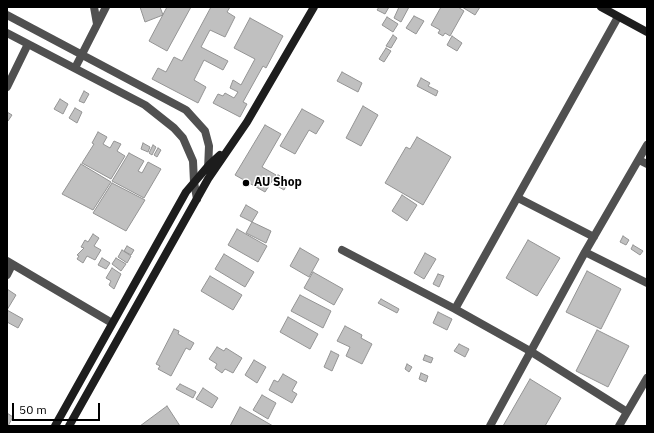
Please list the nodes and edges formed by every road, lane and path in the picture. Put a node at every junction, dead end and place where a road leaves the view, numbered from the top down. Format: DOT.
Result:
graph roads {
  1 [pos="94,7"];
  2 [pos="106,7"];
  3 [pos="314,7"];
  4 [pos="601,7"];
  5 [pos="7,15"];
  6 [pos="618,17"];
  7 [pos="97,24"];
  8 [pos="7,32"];
  9 [pos="647,32"];
  10 [pos="28,44"];
  11 [pos="81,54"];
  12 [pos="75,68"];
  13 [pos="7,87"];
  14 [pos="647,146"];
  15 [pos="227,150"];
  16 [pos="639,160"];
  17 [pos="647,164"];
  18 [pos="209,165"];
  19 [pos="208,179"];
  20 [pos="194,182"];
  21 [pos="197,198"];
  22 [pos="518,198"];
  23 [pos="159,237"];
  24 [pos="594,237"];
  25 [pos="172,244"];
  26 [pos="342,250"];
  27 [pos="585,252"];
  28 [pos="9,263"];
  29 [pos="7,274"];
  30 [pos="647,283"];
  31 [pos="455,309"];
  32 [pos="112,322"];
  33 [pos="530,351"];
  34 [pos="647,378"];
  35 [pos="627,412"];
  36 [pos="55,426"];
  37 [pos="69,426"];
  38 [pos="490,426"];
  39 [pos="619,426"];
  1 -- 7 [label="street"];
  2 -- 7 [label="street"];
  3 -- 15 [label="street"];
  4 -- 6 [label="street"];
  5 -- 11 [label="street"];
  6 -- 9 [label="street"];
  6 -- 22 [label="street"];
  7 -- 11 [label="street"];
  8 -- 10 [label="street"];
  10 -- 12 [label="street"];
  10 -- 13 [label="street"];
  11 -- 12 [label="street"];
  11 -- 18 [label="street"];
  12 -- 20 [label="street"];
  14 -- 16 [label="street"];
  15 -- 18 [label="street"];
  15 -- 19 [label="street"];
  16 -- 17 [label="street"];
  16 -- 24 [label="street"];
  18 -- 19 [label="street"];
  18 -- 20 [label="street"];
  19 -- 21 [label="street"];
  20 -- 21 [label="street"];
  20 -- 23 [label="street"];
  21 -- 25 [label="street"];
  22 -- 24 [label="street"];
  22 -- 31 [label="street"];
  23 -- 25 [label="street"];
  23 -- 32 [label="street"];
  24 -- 27 [label="street"];
  25 -- 37 [label="street"];
  26 -- 31 [label="street"];
  27 -- 30 [label="street"];
  27 -- 33 [label="street"];
  28 -- 29 [label="street"];
  28 -- 32 [label="street"];
  31 -- 33 [label="street"];
  32 -- 36 [label="street"];
  33 -- 35 [label="street"];
  33 -- 38 [label="street"];
  34 -- 35 [label="street"];
  35 -- 39 [label="street"];
}
